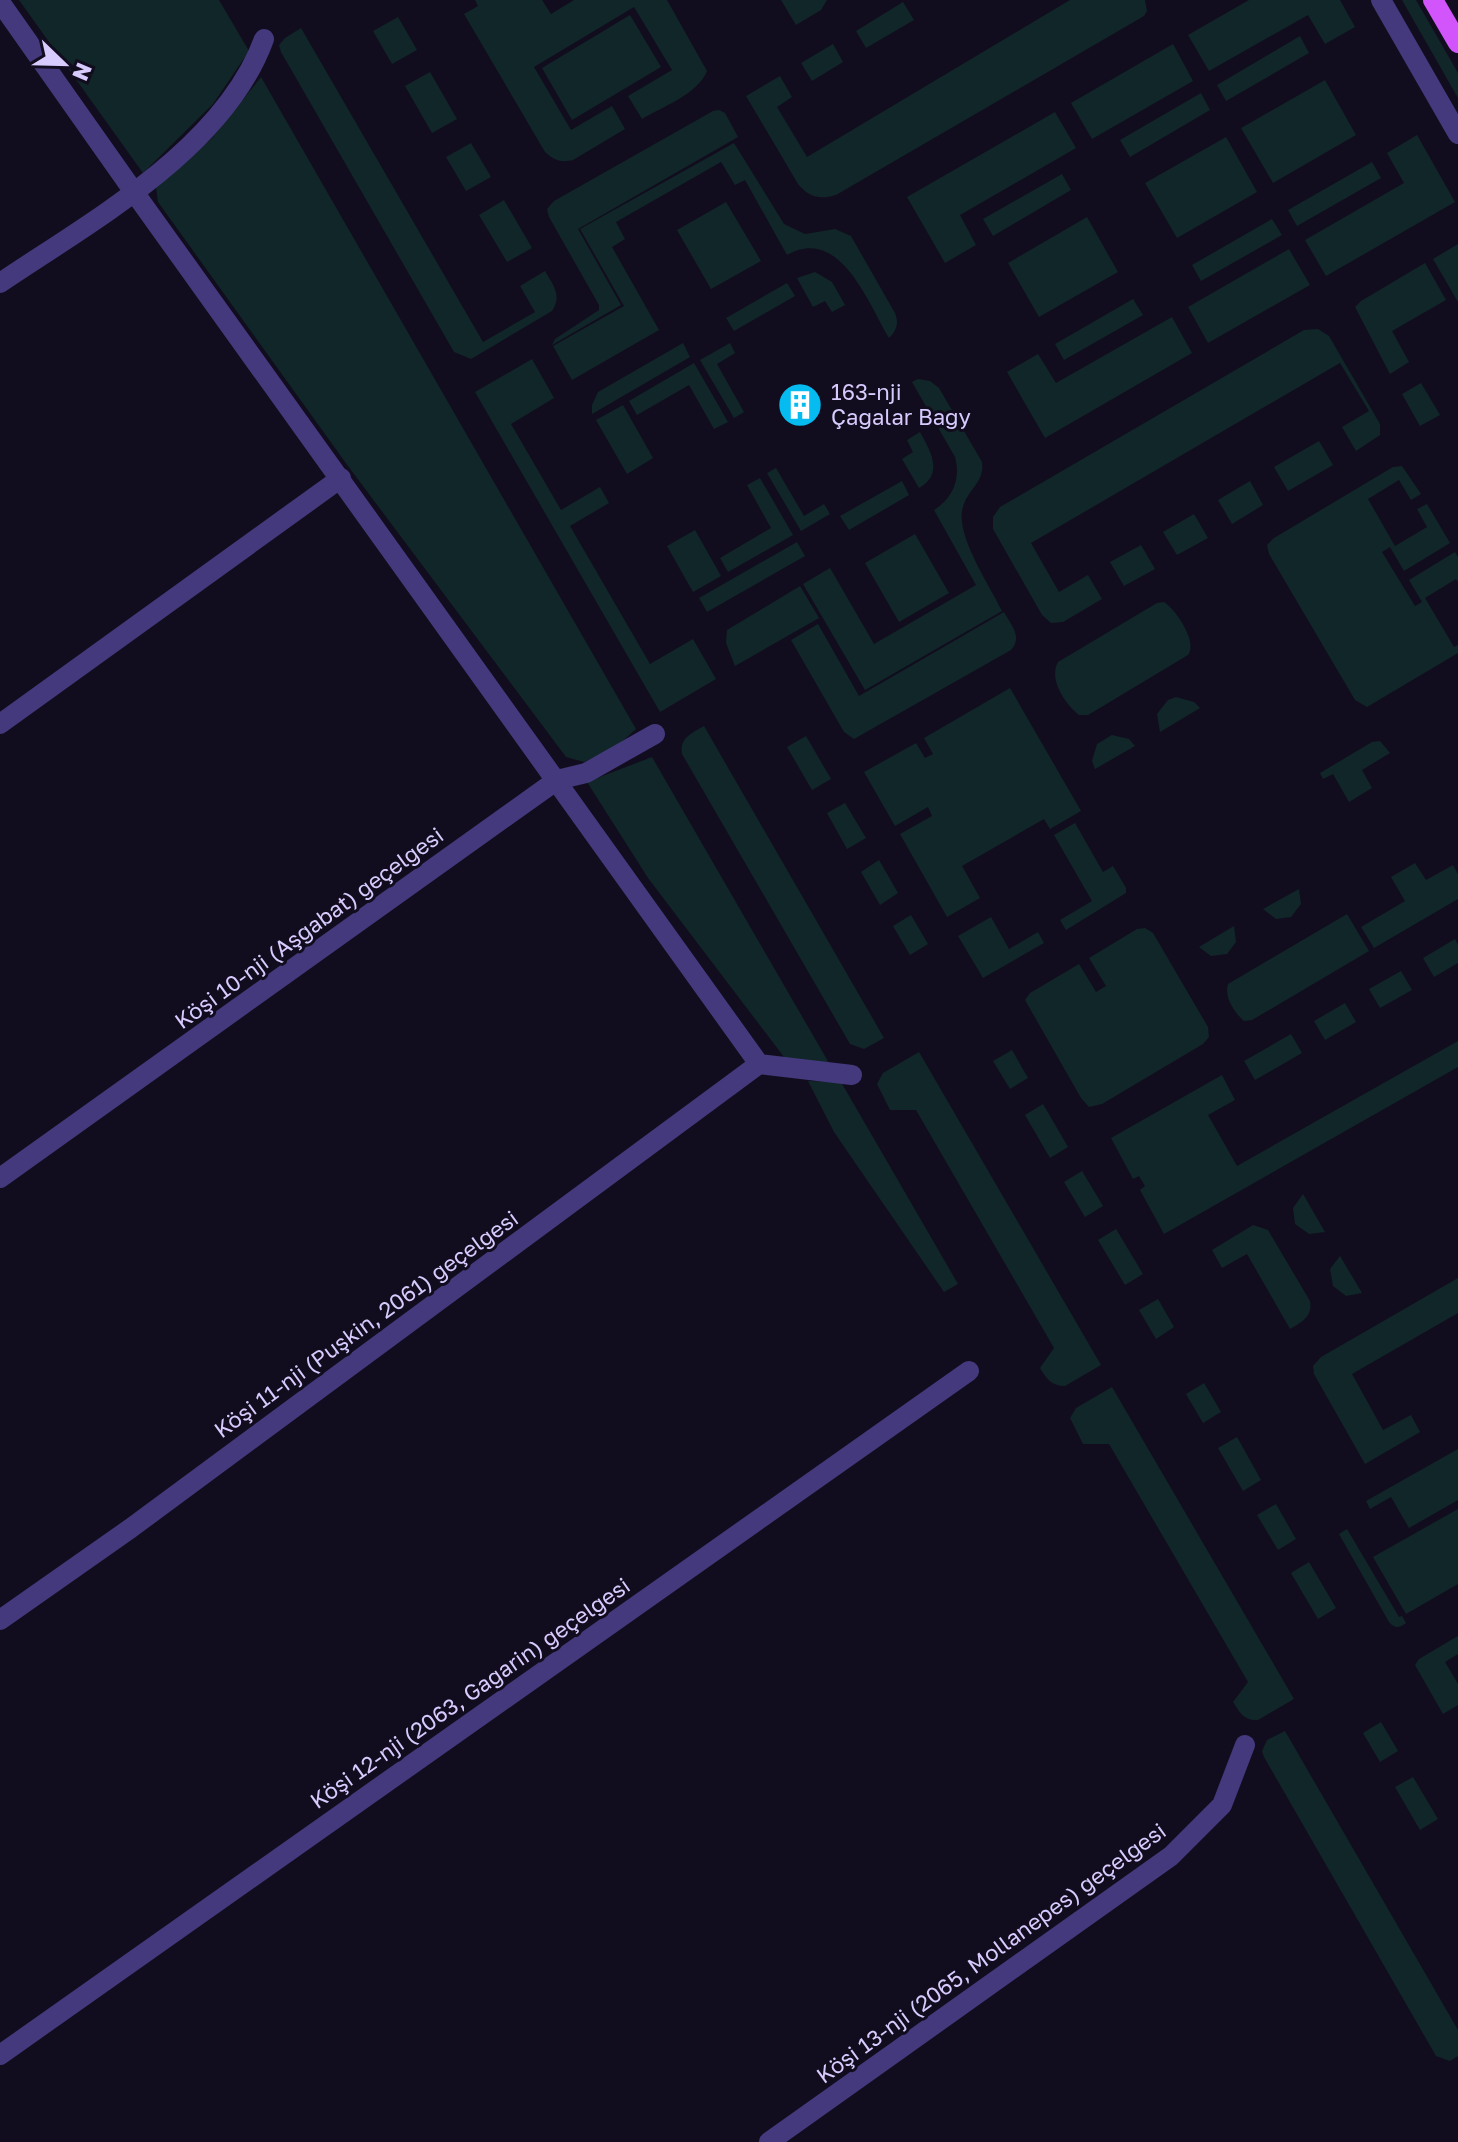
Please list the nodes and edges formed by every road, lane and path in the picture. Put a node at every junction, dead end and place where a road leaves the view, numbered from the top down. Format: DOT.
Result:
graph roads {
  1 [pos="1381,0"];
  2 [pos="1433,0"];
  3 [pos="0,2"];
  4 [pos="264,39"];
  5 [pos="1458,43"];
  6 [pos="1458,134"];
  7 [pos="134,192"];
  8 [pos="0,283"];
  9 [pos="341,478"];
  10 [pos="0,724"];
  11 [pos="655,734"];
  12 [pos="557,780"];
  13 [pos="759,1064"];
  14 [pos="852,1075"];
  15 [pos="0,1178"];
  16 [pos="969,1371"];
  17 [pos="0,1620"];
  18 [pos="1245,1745"];
  19 [pos="0,2055"];
  20 [pos="769,2142"];
  1 -- 6 [label="street"];
  2 -- 5 [label="main road"];
  3 -- 7 [label="street"];
  4 -- 7 [label="street"];
  7 -- 8 [label="street"];
  7 -- 9 [label="street"];
  9 -- 10 [label="street"];
  9 -- 12 [label="street"];
  11 -- 12 [label="street, Köşi 10-nji (Aşgabat) geçelgesi"];
  12 -- 13 [label="street"];
  12 -- 15 [label="street, Köşi 10-nji (Aşgabat) geçelgesi"];
  13 -- 14 [label="street"];
  13 -- 17 [label="street, Köşi 11-nji (Puşkin, 2061) geçelgesi"];
  16 -- 19 [label="street, Köşi 12-nji (2063, Gagarin) geçelgesi"];
  18 -- 20 [label="street, Köşi 13-nji (2065, Mollanepes) geçelgesi"];
}
